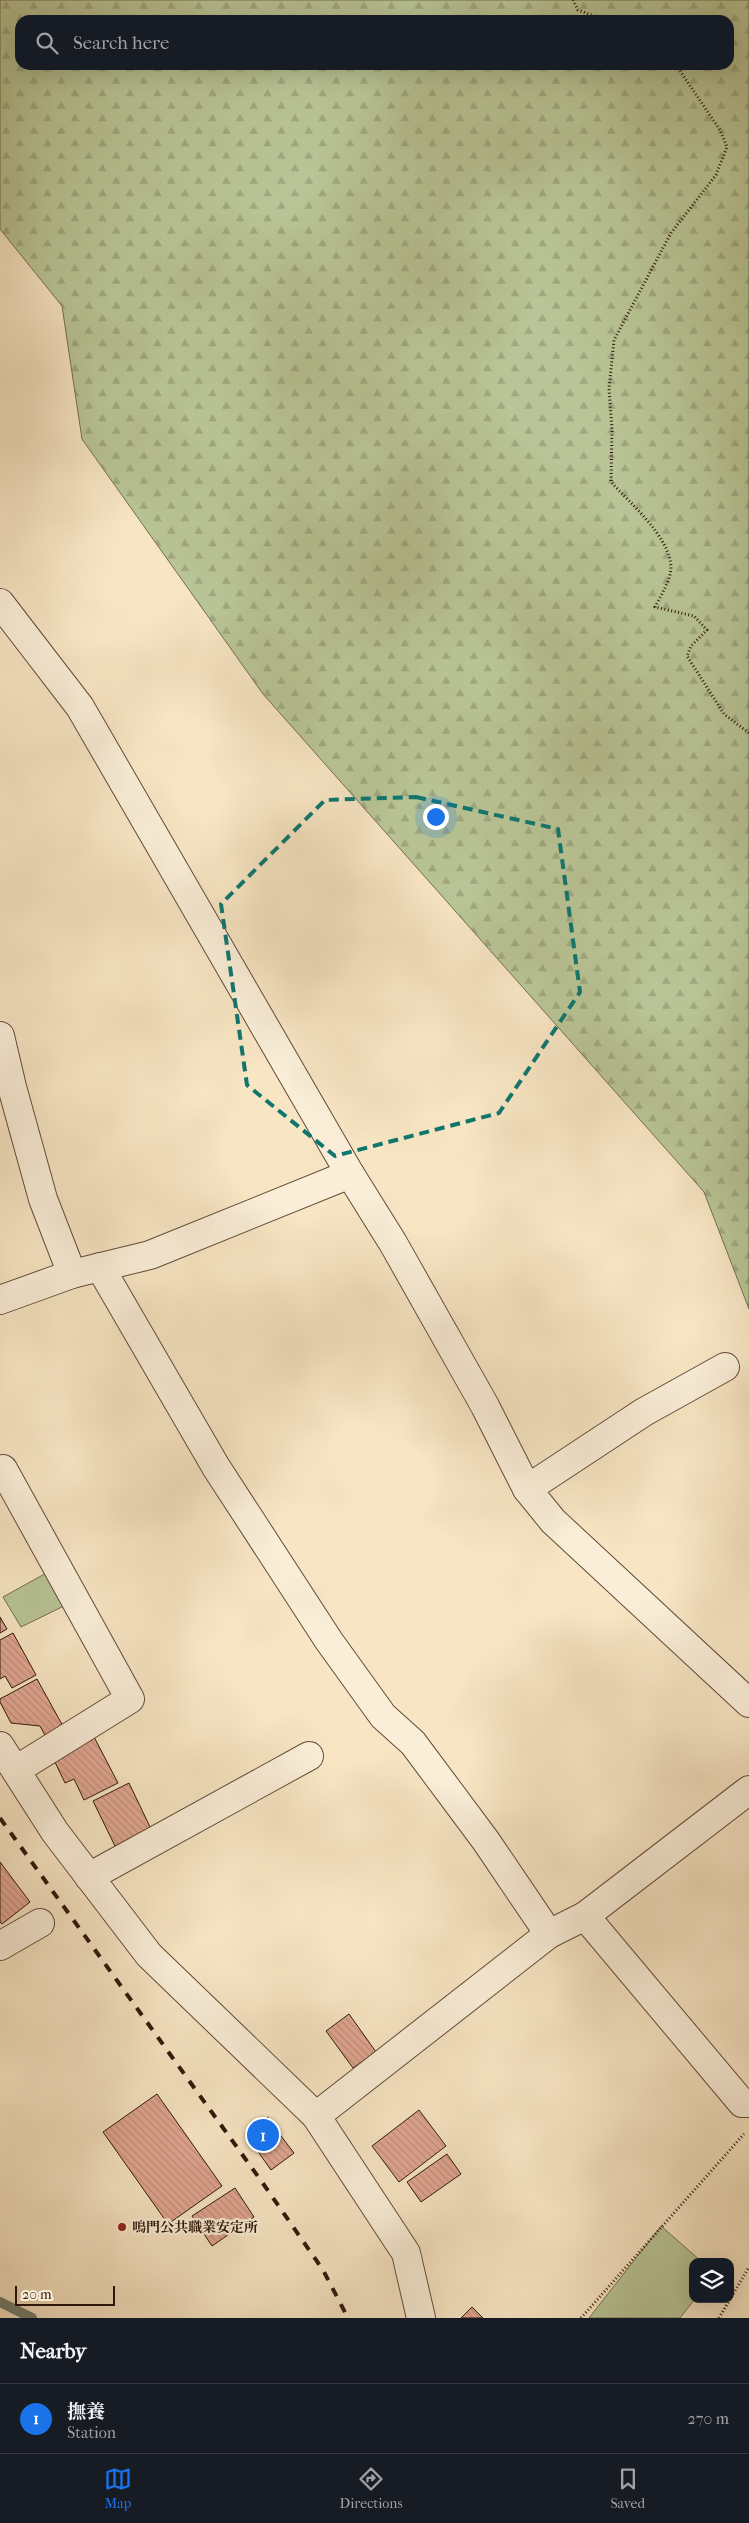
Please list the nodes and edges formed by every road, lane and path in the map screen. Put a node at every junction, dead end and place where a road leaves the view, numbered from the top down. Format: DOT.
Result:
graph roads {
  1 [pos="573,0"];
  2 [pos="592,15"];
  3 [pos="679,70"];
  4 [pos="0,603"];
  5 [pos="749,733"];
  6 [pos="0,1036"];
  7 [pos="350,1174"];
  8 [pos="100,1267"];
  9 [pos="72,1274"];
  10 [pos="0,1300"];
  11 [pos="725,1367"];
  12 [pos="0,1470"];
  13 [pos="527,1489"];
  14 [pos="749,1703"];
  15 [pos="0,1746"];
  16 [pos="309,1756"];
  17 [pos="16,1770"];
  18 [pos="749,1790"];
  19 [pos="89,1877"];
  20 [pos="585,1916"];
  21 [pos="40,1923"];
  22 [pos="549,1934"];
  23 [pos="0,1946"];
  24 [pos="749,2103"];
  25 [pos="316,2116"];
  26 [pos="749,2128"];
  27 [pos="749,2268"];
  28 [pos="421,2318"];
  29 [pos="581,2318"];
  30 [pos="720,2318"];
  1 -- 2 [label="path"];
  3 -- 5 [label="path"];
  4 -- 7 [label="street"];
  6 -- 9 [label="street"];
  7 -- 8 [label="street"];
  7 -- 13 [label="street"];
  8 -- 9 [label="street"];
  8 -- 22 [label="street"];
  9 -- 10 [label="street"];
  11 -- 13 [label="street"];
  12 -- 17 [label="street"];
  13 -- 14 [label="street"];
  15 -- 17 [label="street"];
  16 -- 19 [label="street"];
  17 -- 19 [label="street"];
  18 -- 20 [label="street"];
  19 -- 25 [label="street"];
  20 -- 22 [label="street"];
  20 -- 24 [label="street"];
  21 -- 23 [label="street"];
  22 -- 25 [label="street"];
  25 -- 28 [label="street"];
  26 -- 29 [label="path"];
  27 -- 30 [label="path"];
}
